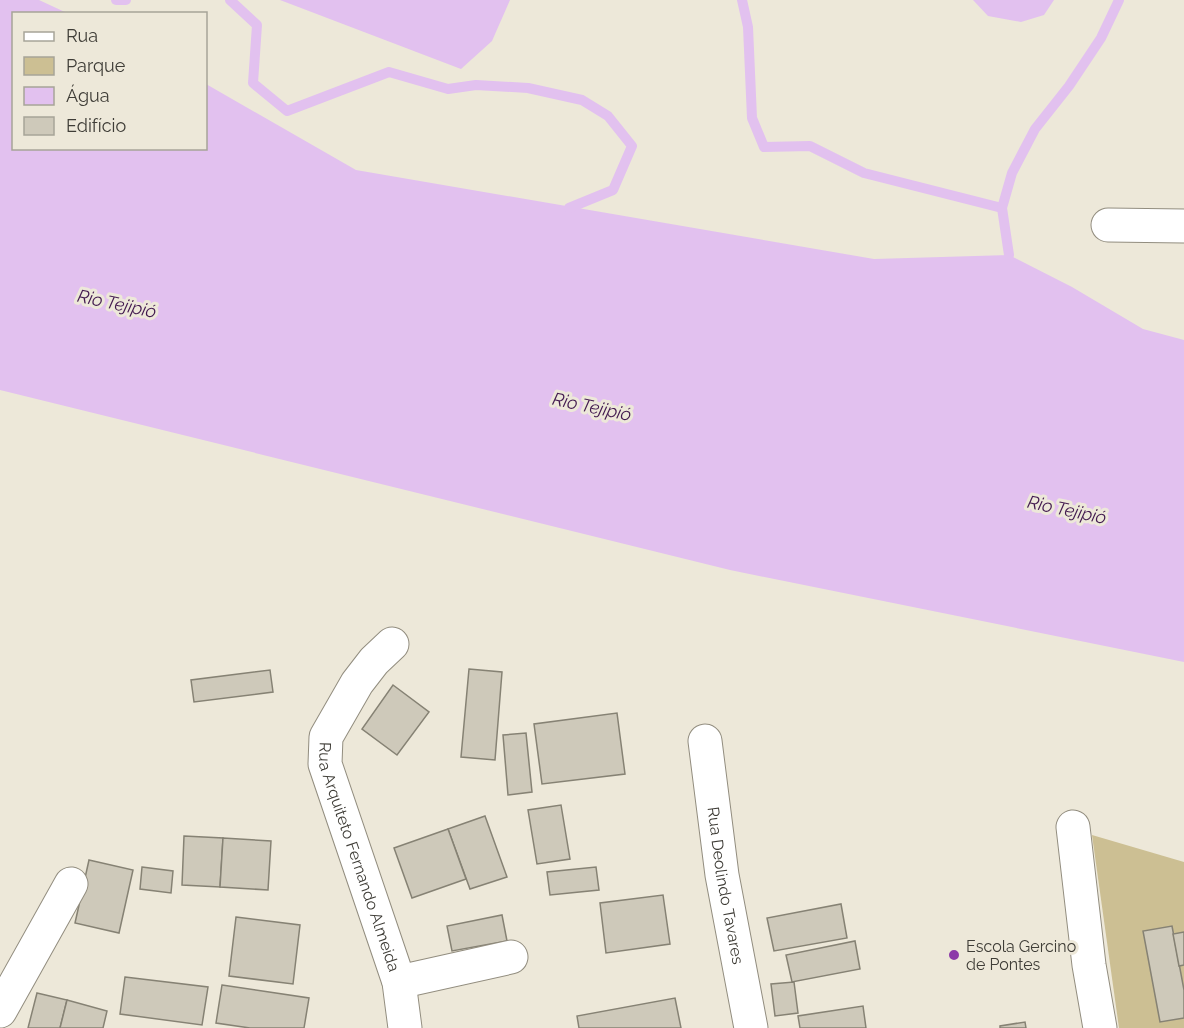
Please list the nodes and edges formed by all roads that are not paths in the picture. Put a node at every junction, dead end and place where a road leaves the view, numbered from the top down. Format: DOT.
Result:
graph roads {
  1 [pos="1108,225"];
  2 [pos="1184,226"];
  3 [pos="392,644"];
  4 [pos="705,741"];
  5 [pos="1073,827"];
  6 [pos="72,884"];
  7 [pos="511,957"];
  8 [pos="399,982"];
  9 [pos="0,1011"];
  10 [pos="405,1028"];
  11 [pos="751,1028"];
  12 [pos="1100,1028"];
  1 -- 2 [label="street"];
  3 -- 8 [label="street, Rua Arquiteto Fernando Almeida"];
  4 -- 11 [label="street, Rua Deolindo Tavares"];
  5 -- 12 [label="street"];
  6 -- 9 [label="street"];
  7 -- 8 [label="street, Rua Arquiteto Fernando Almeida"];
  8 -- 10 [label="street, Rua Arquiteto Fernando Almeida"];
}
